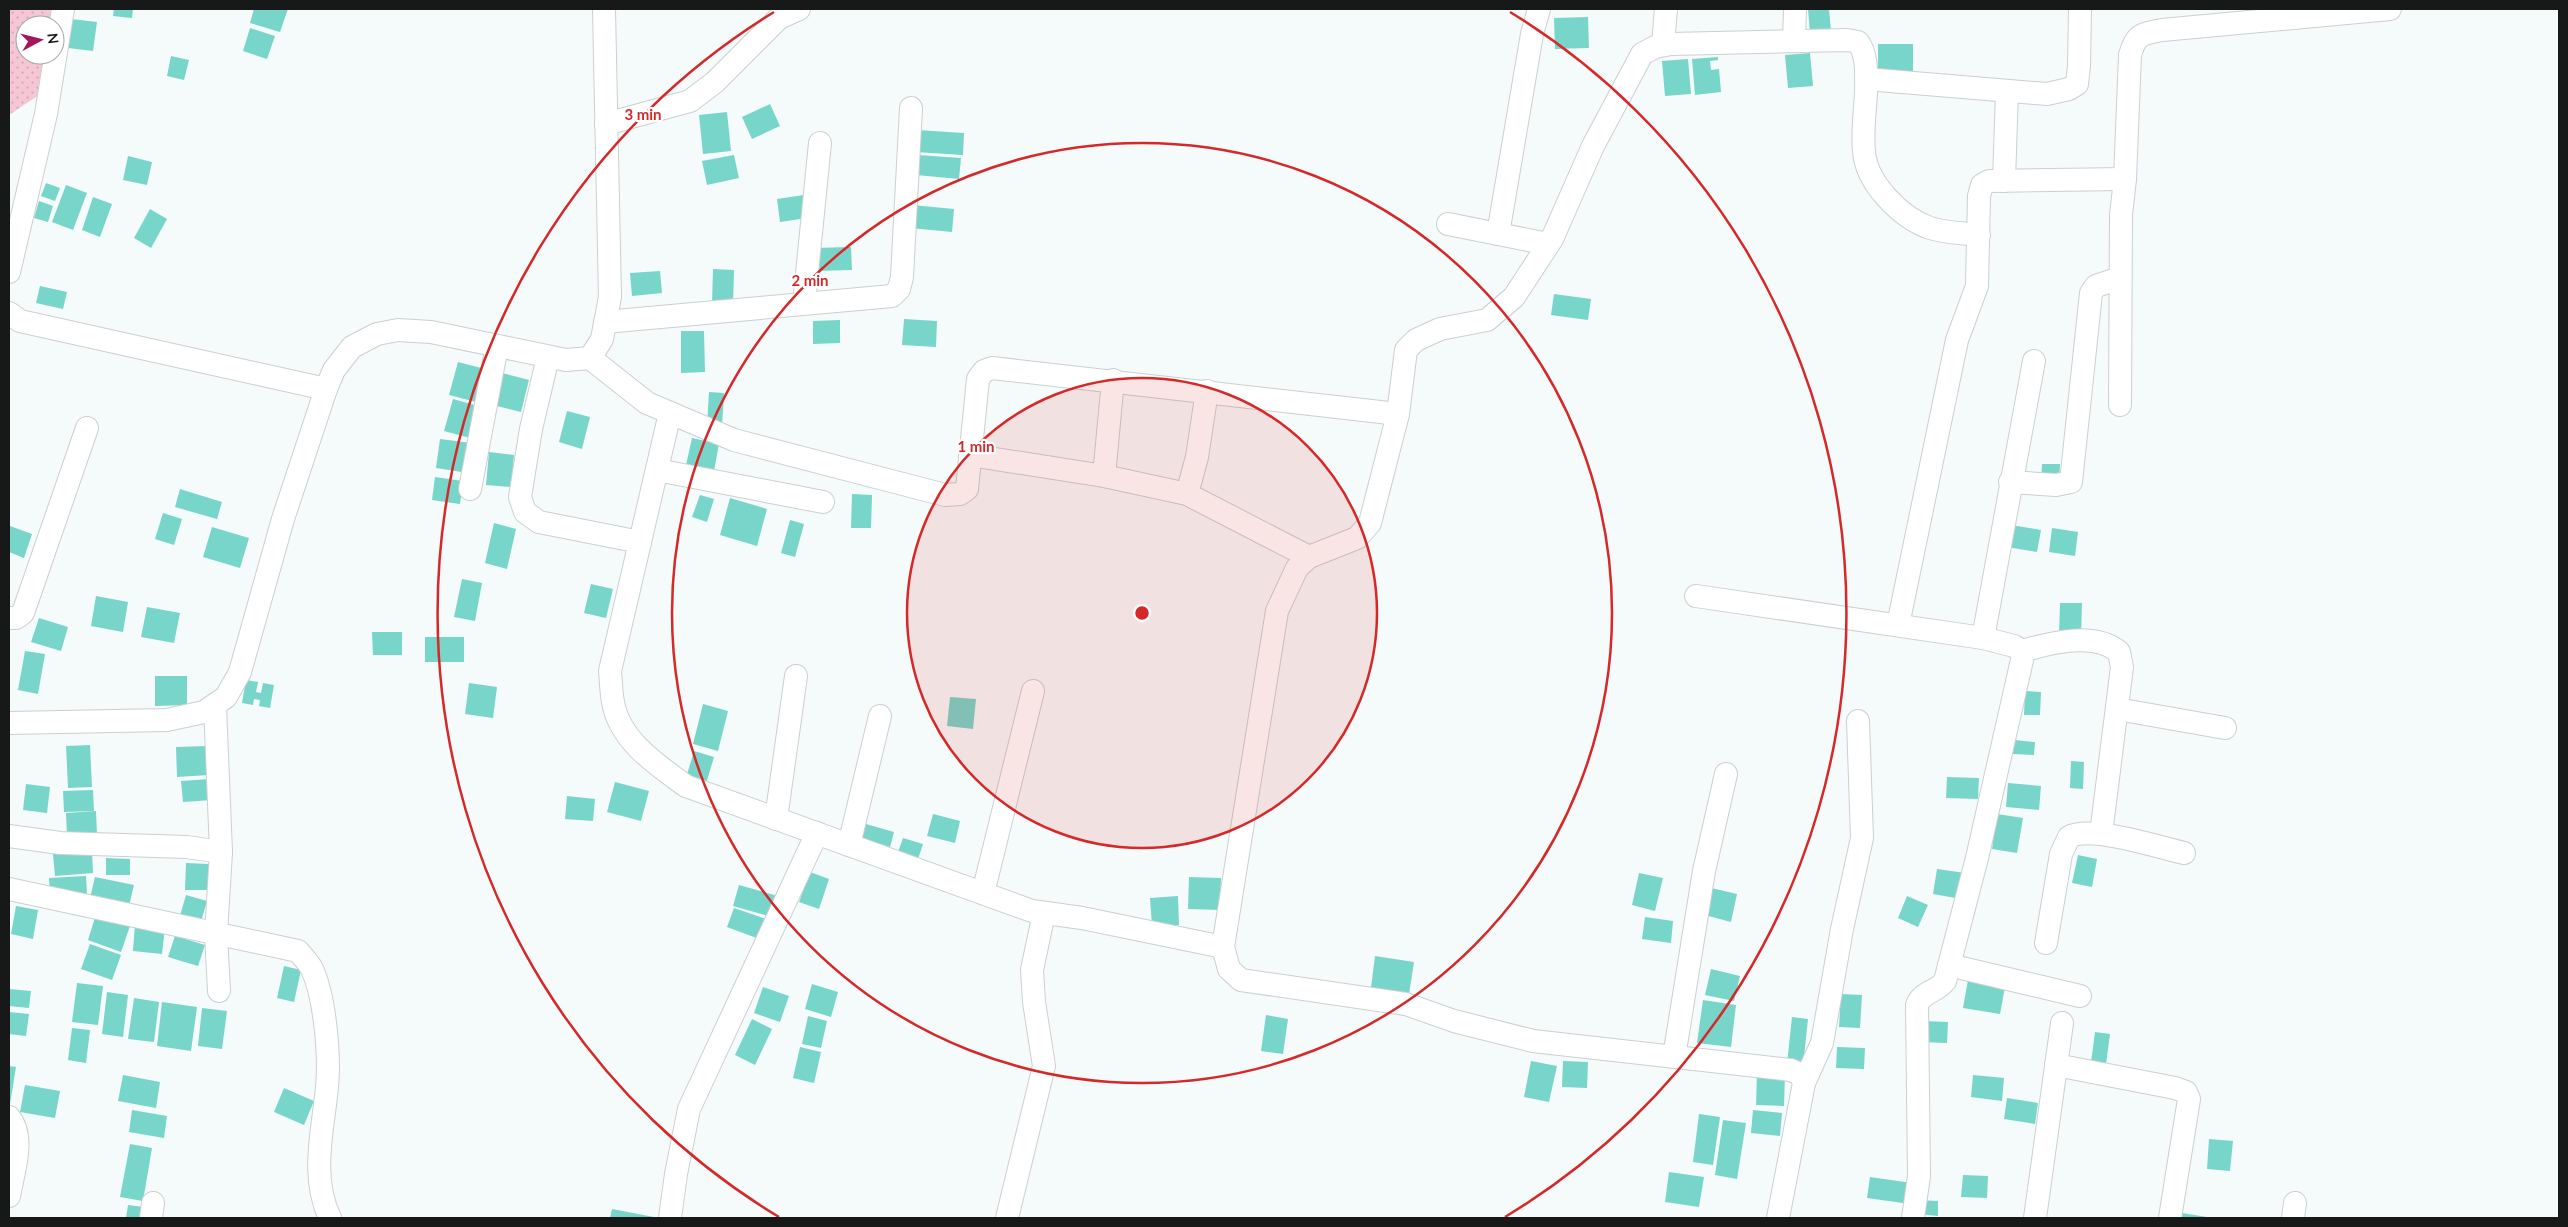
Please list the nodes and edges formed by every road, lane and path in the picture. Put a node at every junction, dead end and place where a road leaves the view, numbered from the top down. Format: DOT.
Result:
graph roads {
  1 [pos="64,9"];
  2 [pos="604,9"];
  3 [pos="799,9"];
  4 [pos="1539,9"];
  5 [pos="1666,9"];
  6 [pos="1795,9"];
  7 [pos="2080,9"];
  8 [pos="2390,9"];
  9 [pos="2262,15"];
  10 [pos="2201,17"];
  11 [pos="1794,41"];
  12 [pos="1663,45"];
  13 [pos="1866,80"];
  14 [pos="2007,91"];
  15 [pos="911,108"];
  16 [pos="606,124"];
  17 [pos="820,143"];
  18 [pos="2125,179"];
  19 [pos="2004,181"];
  20 [pos="1448,224"];
  21 [pos="1498,234"];
  22 [pos="1979,235"];
  23 [pos="12,237"];
  24 [pos="1548,244"];
  25 [pos="9,272"];
  26 [pos="2120,278"];
  27 [pos="804,303"];
  28 [pos="9,313"];
  29 [pos="605,322"];
  30 [pos="497,346"];
  31 [pos="548,357"];
  32 [pos="590,358"];
  33 [pos="2034,361"];
  34 [pos="1113,380"];
  35 [pos="326,389"];
  36 [pos="1207,391"];
  37 [pos="2120,404"];
  38 [pos="670,413"];
  39 [pos="1398,414"];
  40 [pos="87,428"];
  41 [pos="970,455"];
  42 [pos="657,470"];
  43 [pos="1104,476"];
  44 [pos="2010,482"];
  45 [pos="470,489"];
  46 [pos="1187,494"];
  47 [pos="823,502"];
  48 [pos="640,542"];
  49 [pos="1309,557"];
  50 [pos="1696,596"];
  51 [pos="9,618"];
  52 [pos="1898,624"];
  53 [pos="1983,638"];
  54 [pos="2022,651"];
  55 [pos="796,676"];
  56 [pos="1033,691"];
  57 [pos="215,706"];
  58 [pos="2117,709"];
  59 [pos="880,716"];
  60 [pos="1858,721"];
  61 [pos="9,723"];
  62 [pos="2225,728"];
  63 [pos="1726,774"];
  64 [pos="776,819"];
  65 [pos="817,833"];
  66 [pos="2100,834"];
  67 [pos="9,836"];
  68 [pos="849,845"];
  69 [pos="221,852"];
  70 [pos="2184,853"];
  71 [pos="9,890"];
  72 [pos="983,893"];
  73 [pos="1044,913"];
  74 [pos="216,934"];
  75 [pos="2046,943"];
  76 [pos="1223,946"];
  77 [pos="1949,965"];
  78 [pos="219,991"];
  79 [pos="2080,996"];
  80 [pos="2062,1023"];
  81 [pos="1674,1057"];
  82 [pos="2056,1065"];
  83 [pos="1804,1083"];
  84 [pos="9,1118"];
  85 [pos="9,1196"];
  86 [pos="330,1218"];
  87 [pos="670,1218"];
  88 [pos="1006,1218"];
  89 [pos="1778,1218"];
  90 [pos="1913,1218"];
  91 [pos="2035,1218"];
  92 [pos="2170,1218"];
  1 -- 23 [label="street"];
  2 -- 16 [label="street"];
  3 -- 16 [label="street"];
  4 -- 21 [label="street"];
  5 -- 12 [label="street"];
  6 -- 11 [label="street"];
  7 -- 14 [label="street"];
  8 -- 9 [label="street"];
  9 -- 10 [label="street"];
  10 -- 18 [label="street"];
  11 -- 12 [label="street"];
  11 -- 13 [label="street"];
  12 -- 24 [label="street"];
  13 -- 14 [label="street"];
  13 -- 22 [label="street"];
  14 -- 19 [label="street"];
  15 -- 27 [label="street"];
  16 -- 29 [label="street"];
  17 -- 27 [label="street"];
  18 -- 19 [label="street"];
  18 -- 26 [label="street"];
  19 -- 22 [label="street"];
  20 -- 21 [label="street"];
  21 -- 24 [label="street"];
  22 -- 52 [label="street"];
  23 -- 25 [label="street"];
  24 -- 39 [label="street"];
  26 -- 37 [label="street"];
  26 -- 44 [label="street"];
  27 -- 29 [label="street"];
  28 -- 35 [label="street"];
  29 -- 32 [label="street"];
  30 -- 31 [label="street"];
  30 -- 35 [label="street"];
  30 -- 45 [label="street"];
  31 -- 32 [label="street"];
  31 -- 48 [label="street"];
  32 -- 38 [label="street"];
  33 -- 44 [label="street"];
  34 -- 36 [label="street"];
  34 -- 41 [label="street"];
  34 -- 43 [label="street"];
  35 -- 57 [label="street"];
  36 -- 39 [label="street"];
  36 -- 46 [label="street"];
  38 -- 41 [label="street"];
  38 -- 42 [label="street"];
  39 -- 49 [label="street"];
  40 -- 51 [label="street"];
  41 -- 43 [label="street"];
  42 -- 47 [label="street"];
  42 -- 48 [label="street"];
  43 -- 46 [label="street"];
  44 -- 53 [label="street"];
  46 -- 49 [label="street"];
  48 -- 64 [label="street"];
  49 -- 76 [label="street"];
  50 -- 52 [label="street"];
  52 -- 53 [label="street"];
  53 -- 54 [label="street"];
  54 -- 58 [label="street"];
  54 -- 77 [label="street"];
  55 -- 64 [label="street"];
  56 -- 72 [label="street"];
  57 -- 61 [label="street"];
  57 -- 69 [label="street"];
  58 -- 62 [label="street"];
  58 -- 66 [label="street"];
  59 -- 68 [label="street"];
  60 -- 83 [label="street"];
  63 -- 81 [label="street"];
  64 -- 65 [label="street"];
  65 -- 68 [label="street"];
  65 -- 87 [label="street"];
  66 -- 70 [label="street"];
  66 -- 75 [label="street"];
  67 -- 69 [label="street"];
  68 -- 72 [label="street"];
  69 -- 74 [label="street"];
  71 -- 74 [label="street"];
  72 -- 73 [label="street"];
  73 -- 76 [label="street"];
  73 -- 88 [label="street"];
  74 -- 78 [label="street"];
  74 -- 86 [label="street"];
  76 -- 81 [label="street"];
  77 -- 79 [label="street"];
  77 -- 90 [label="street"];
  80 -- 82 [label="street"];
  81 -- 83 [label="street"];
  82 -- 91 [label="street"];
  82 -- 92 [label="street"];
  83 -- 89 [label="street"];
  84 -- 85 [label="street"];
}
